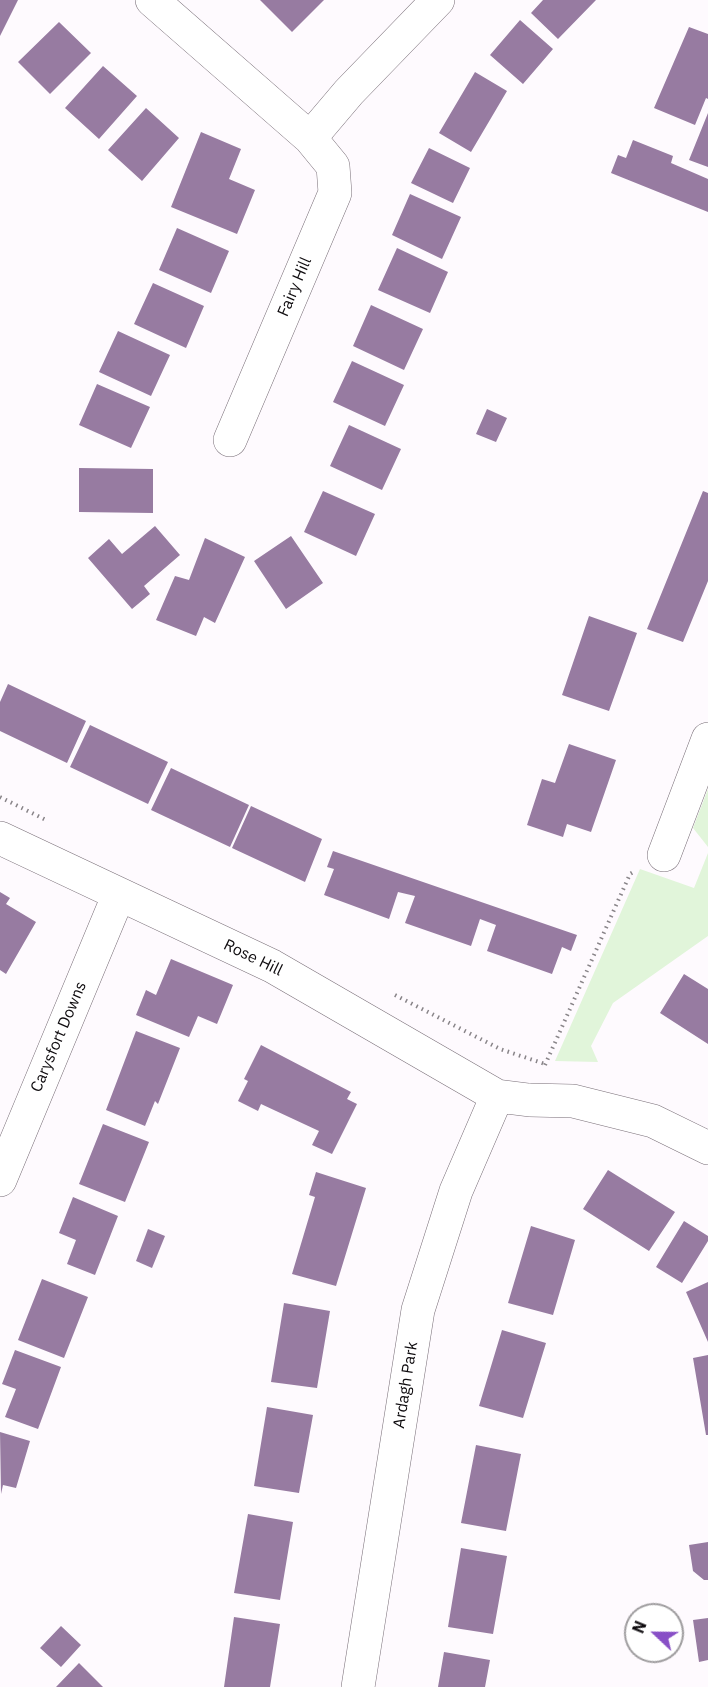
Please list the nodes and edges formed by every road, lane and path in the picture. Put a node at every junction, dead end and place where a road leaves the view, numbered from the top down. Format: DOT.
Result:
graph roads {
  1 [pos="152,0"];
  2 [pos="438,0"];
  3 [pos="310,138"];
  4 [pos="230,440"];
  5 [pos="708,740"];
  6 [pos="0,838"];
  7 [pos="664,855"];
  8 [pos="119,894"];
  9 [pos="513,1098"];
  10 [pos="708,1148"];
  11 [pos="0,1180"];
  12 [pos="358,1687"];
  1 -- 3 [label="street, Fairy Hill"];
  2 -- 3 [label="street"];
  3 -- 4 [label="street, Fairy Hill"];
  5 -- 7 [label="street"];
  6 -- 8 [label="street, Rose Hill"];
  7 -- 9 [label="path"];
  8 -- 9 [label="street, Rose Hill"];
  8 -- 11 [label="street, Carysfort Downs"];
  9 -- 10 [label="street"];
  9 -- 12 [label="street, Ardagh Park"];
}
